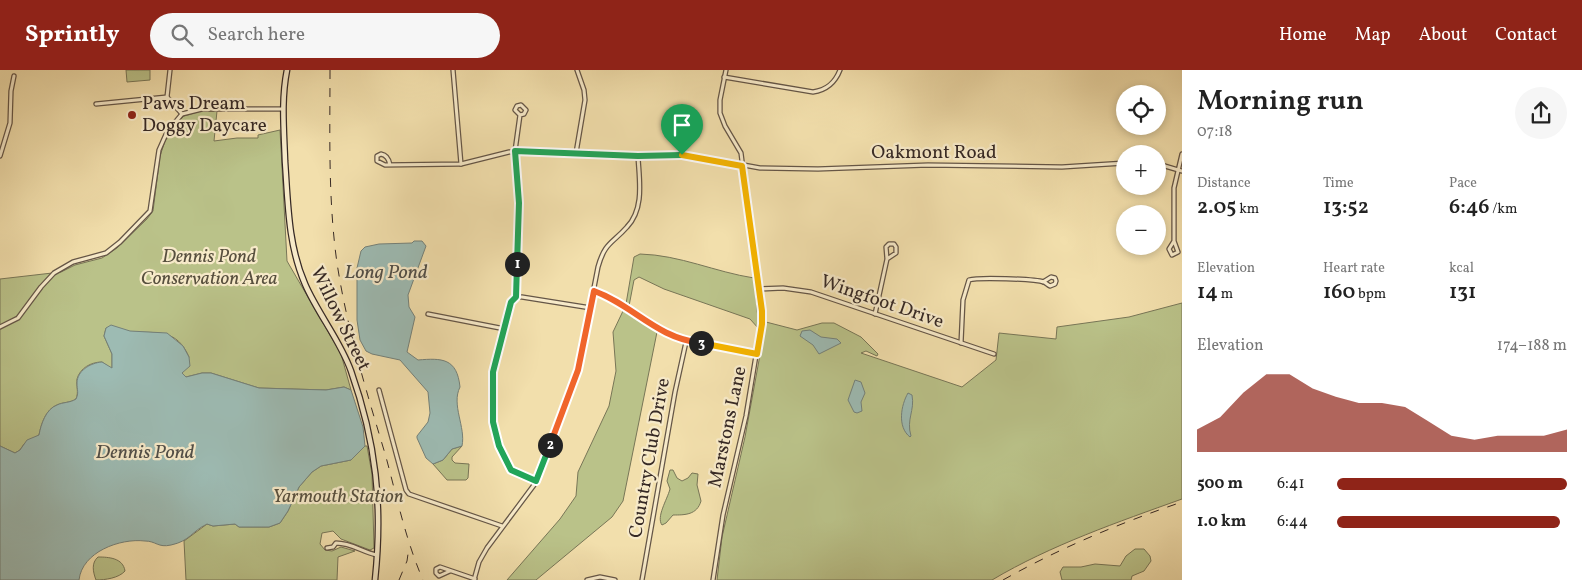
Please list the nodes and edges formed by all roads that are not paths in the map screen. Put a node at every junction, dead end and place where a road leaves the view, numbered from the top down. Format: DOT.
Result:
graph roads {
  1 [pos="170,70"];
  2 [pos="287,70"];
  3 [pos="453,70"];
  4 [pos="577,70"];
  5 [pos="726,70"];
  6 [pos="840,70"];
  7 [pos="14,76"];
  8 [pos="724,77"];
  9 [pos="167,97"];
  10 [pos="96,104"];
  11 [pos="282,109"];
  12 [pos="182,114"];
  13 [pos="520,115"];
  14 [pos="515,151"];
  15 [pos="576,153"];
  16 [pos="1182,154"];
  17 [pos="0,156"];
  18 [pos="638,156"];
  19 [pos="1116,163"];
  20 [pos="461,164"];
  21 [pos="390,165"];
  22 [pos="742,166"];
  23 [pos="1166,167"];
  24 [pos="1177,170"];
  25 [pos="1182,171"];
  26 [pos="1174,242"];
  27 [pos="887,259"];
  28 [pos="1043,282"];
  29 [pos="758,289"];
  30 [pos="594,291"];
  31 [pos="516,297"];
  32 [pos="591,308"];
  33 [pos="428,314"];
  34 [pos="875,314"];
  35 [pos="0,327"];
  36 [pos="505,330"];
  37 [pos="686,342"];
  38 [pos="961,343"];
  39 [pos="757,354"];
  40 [pos="994,354"];
  41 [pos="378,390"];
  42 [pos="536,481"];
  43 [pos="502,526"];
  44 [pos="327,548"];
  45 [pos="377,555"];
  46 [pos="450,571"];
  47 [pos="375,580"];
  48 [pos="474,580"];
  49 [pos="587,580"];
  50 [pos="615,580"];
  51 [pos="642,580"];
  52 [pos="714,580"];
  1 -- 9 [label="street"];
  2 -- 11 [label="main road, Willow Street"];
  3 -- 20 [label="street"];
  4 -- 15 [label="street"];
  5 -- 8 [label="street, Marstons Lane"];
  6 -- 8 [label="street"];
  7 -- 17 [label="street"];
  8 -- 22 [label="street, Marstons Lane"];
  9 -- 10 [label="street"];
  9 -- 12 [label="street"];
  11 -- 12 [label="street"];
  11 -- 45 [label="main road, Willow Street"];
  12 -- 35 [label="street"];
  13 -- 14 [label="street"];
  14 -- 15 [label="street, Oakmont Road"];
  14 -- 20 [label="street, Oakmont Road"];
  14 -- 31 [label="street"];
  15 -- 18 [label="street, Oakmont Road"];
  16 -- 24 [label="street"];
  18 -- 22 [label="street, Oakmont Road"];
  18 -- 30 [label="street"];
  19 -- 22 [label="street, Oakmont Road"];
  20 -- 21 [label="street, Oakmont Road"];
  22 -- 29 [label="street, Marstons Lane"];
  23 -- 24 [label="street"];
  24 -- 25 [label="street"];
  24 -- 26 [label="street"];
  27 -- 27 [label="street"];
  27 -- 34 [label="street"];
  28 -- 38 [label="street"];
  29 -- 34 [label="street, Wingfoot Drive"];
  29 -- 39 [label="street, Marstons Lane"];
  30 -- 32 [label="street"];
  30 -- 37 [label="street"];
  31 -- 32 [label="street"];
  31 -- 36 [label="street"];
  32 -- 42 [label="street"];
  33 -- 36 [label="street"];
  34 -- 38 [label="street, Wingfoot Drive"];
  36 -- 42 [label="street"];
  37 -- 39 [label="street"];
  37 -- 51 [label="street, Country Club Drive"];
  38 -- 40 [label="street, Wingfoot Drive"];
  39 -- 52 [label="street, Marstons Lane"];
  41 -- 43 [label="street"];
  42 -- 43 [label="street"];
  43 -- 48 [label="street"];
  44 -- 45 [label="street"];
  45 -- 47 [label="main road, Willow Street"];
  46 -- 48 [label="street"];
  49 -- 50 [label="street"];
}
